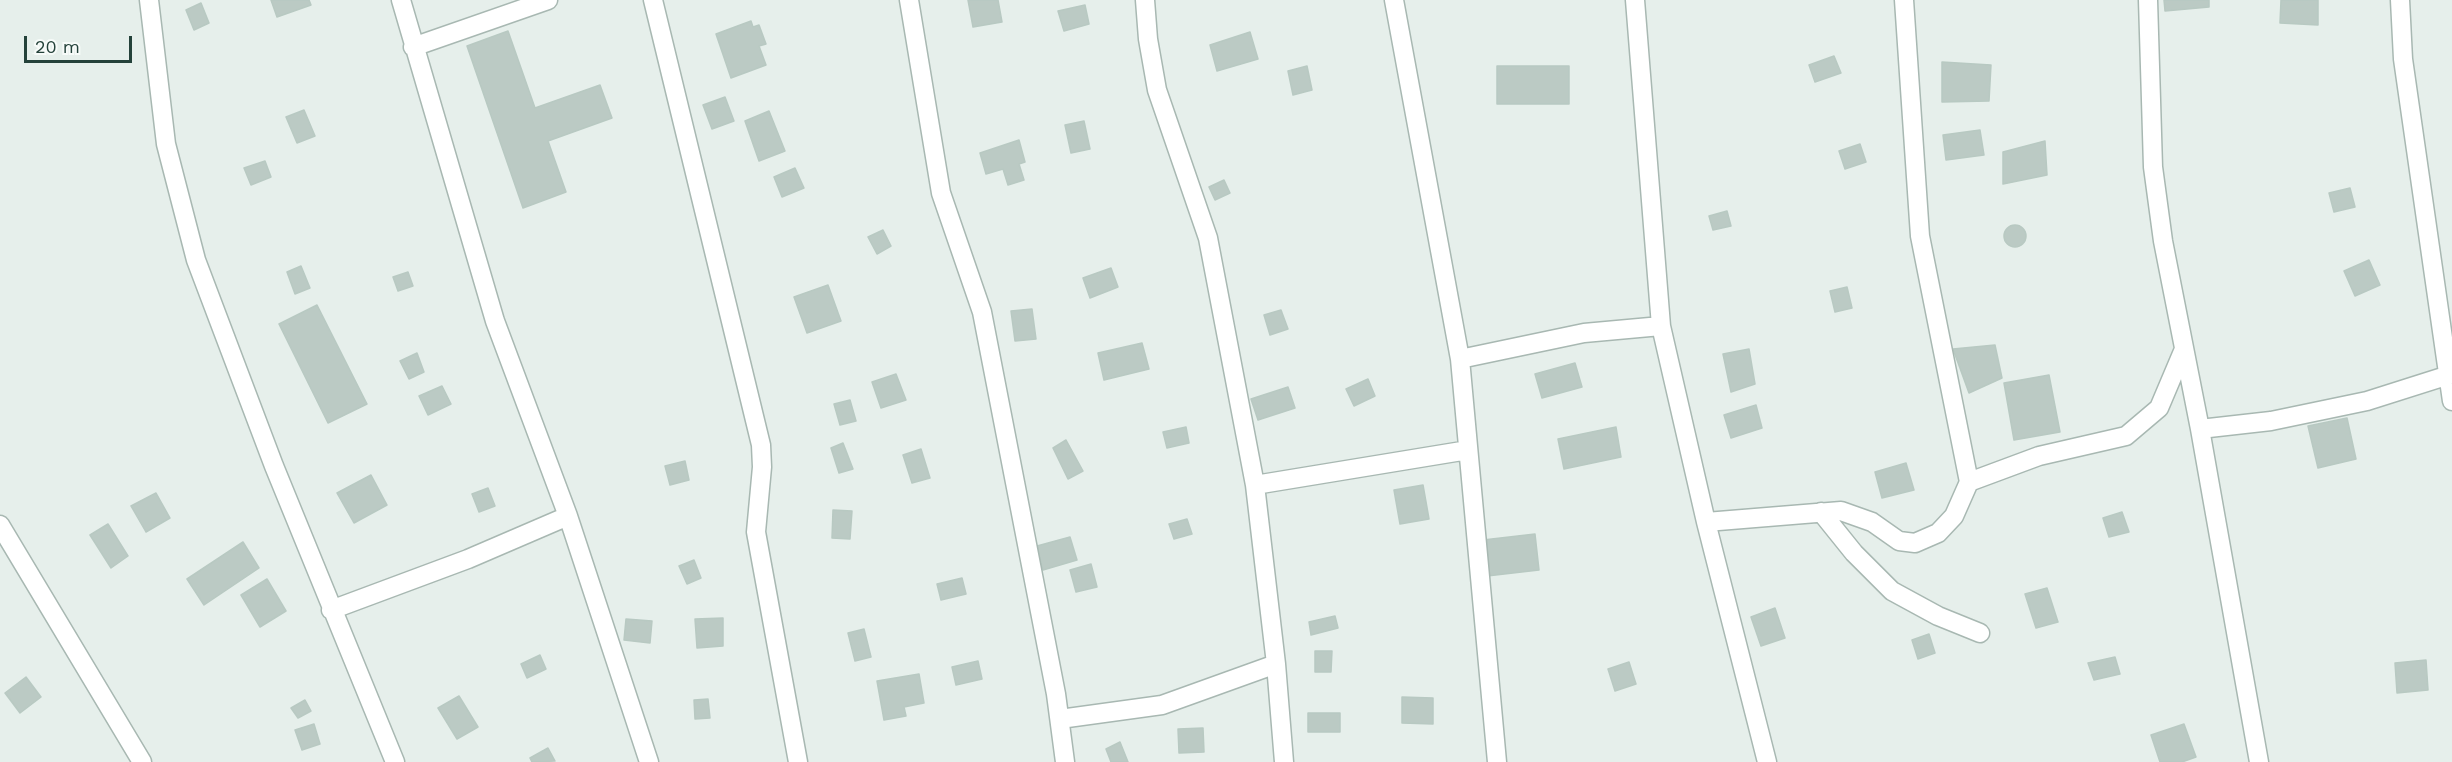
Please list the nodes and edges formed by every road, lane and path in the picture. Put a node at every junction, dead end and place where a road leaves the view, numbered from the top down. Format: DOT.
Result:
graph roads {
  1 [pos="149,0"];
  2 [pos="401,0"];
  3 [pos="548,0"];
  4 [pos="653,0"];
  5 [pos="909,0"];
  6 [pos="1145,0"];
  7 [pos="1394,0"];
  8 [pos="1635,0"];
  9 [pos="1904,0"];
  10 [pos="2148,0"];
  11 [pos="2400,0"];
  12 [pos="413,46"];
  13 [pos="1661,326"];
  14 [pos="2184,350"];
  15 [pos="1460,359"];
  16 [pos="2450,374"];
  17 [pos="2452,401"];
  18 [pos="2200,429"];
  19 [pos="1468,450"];
  20 [pos="1969,482"];
  21 [pos="1255,485"];
  22 [pos="1821,512"];
  23 [pos="568,516"];
  24 [pos="1706,522"];
  25 [pos="0,525"];
  26 [pos="331,610"];
  27 [pos="1980,633"];
  28 [pos="1276,664"];
  29 [pos="1060,719"];
  30 [pos="142,762"];
  31 [pos="395,762"];
  32 [pos="649,762"];
  33 [pos="798,762"];
  34 [pos="1065,762"];
  35 [pos="1284,762"];
  36 [pos="1497,762"];
  37 [pos="1767,762"];
  38 [pos="2259,762"];
  1 -- 26 [label="street"];
  2 -- 12 [label="street"];
  3 -- 12 [label="street"];
  4 -- 33 [label="street"];
  5 -- 29 [label="street"];
  6 -- 21 [label="street"];
  7 -- 15 [label="street"];
  8 -- 13 [label="street"];
  9 -- 20 [label="street"];
  10 -- 14 [label="street"];
  11 -- 16 [label="street"];
  12 -- 23 [label="street"];
  13 -- 15 [label="street"];
  13 -- 24 [label="street"];
  14 -- 18 [label="street"];
  14 -- 20 [label="street"];
  15 -- 19 [label="street"];
  16 -- 17 [label="street"];
  16 -- 18 [label="street"];
  18 -- 38 [label="street"];
  19 -- 21 [label="street"];
  19 -- 36 [label="street"];
  20 -- 22 [label="street"];
  21 -- 28 [label="street"];
  22 -- 24 [label="street"];
  22 -- 27 [label="street"];
  23 -- 26 [label="street"];
  23 -- 32 [label="street"];
  24 -- 37 [label="street"];
  25 -- 30 [label="street"];
  26 -- 31 [label="street"];
  28 -- 29 [label="street"];
  28 -- 35 [label="street"];
  29 -- 34 [label="street"];
}
